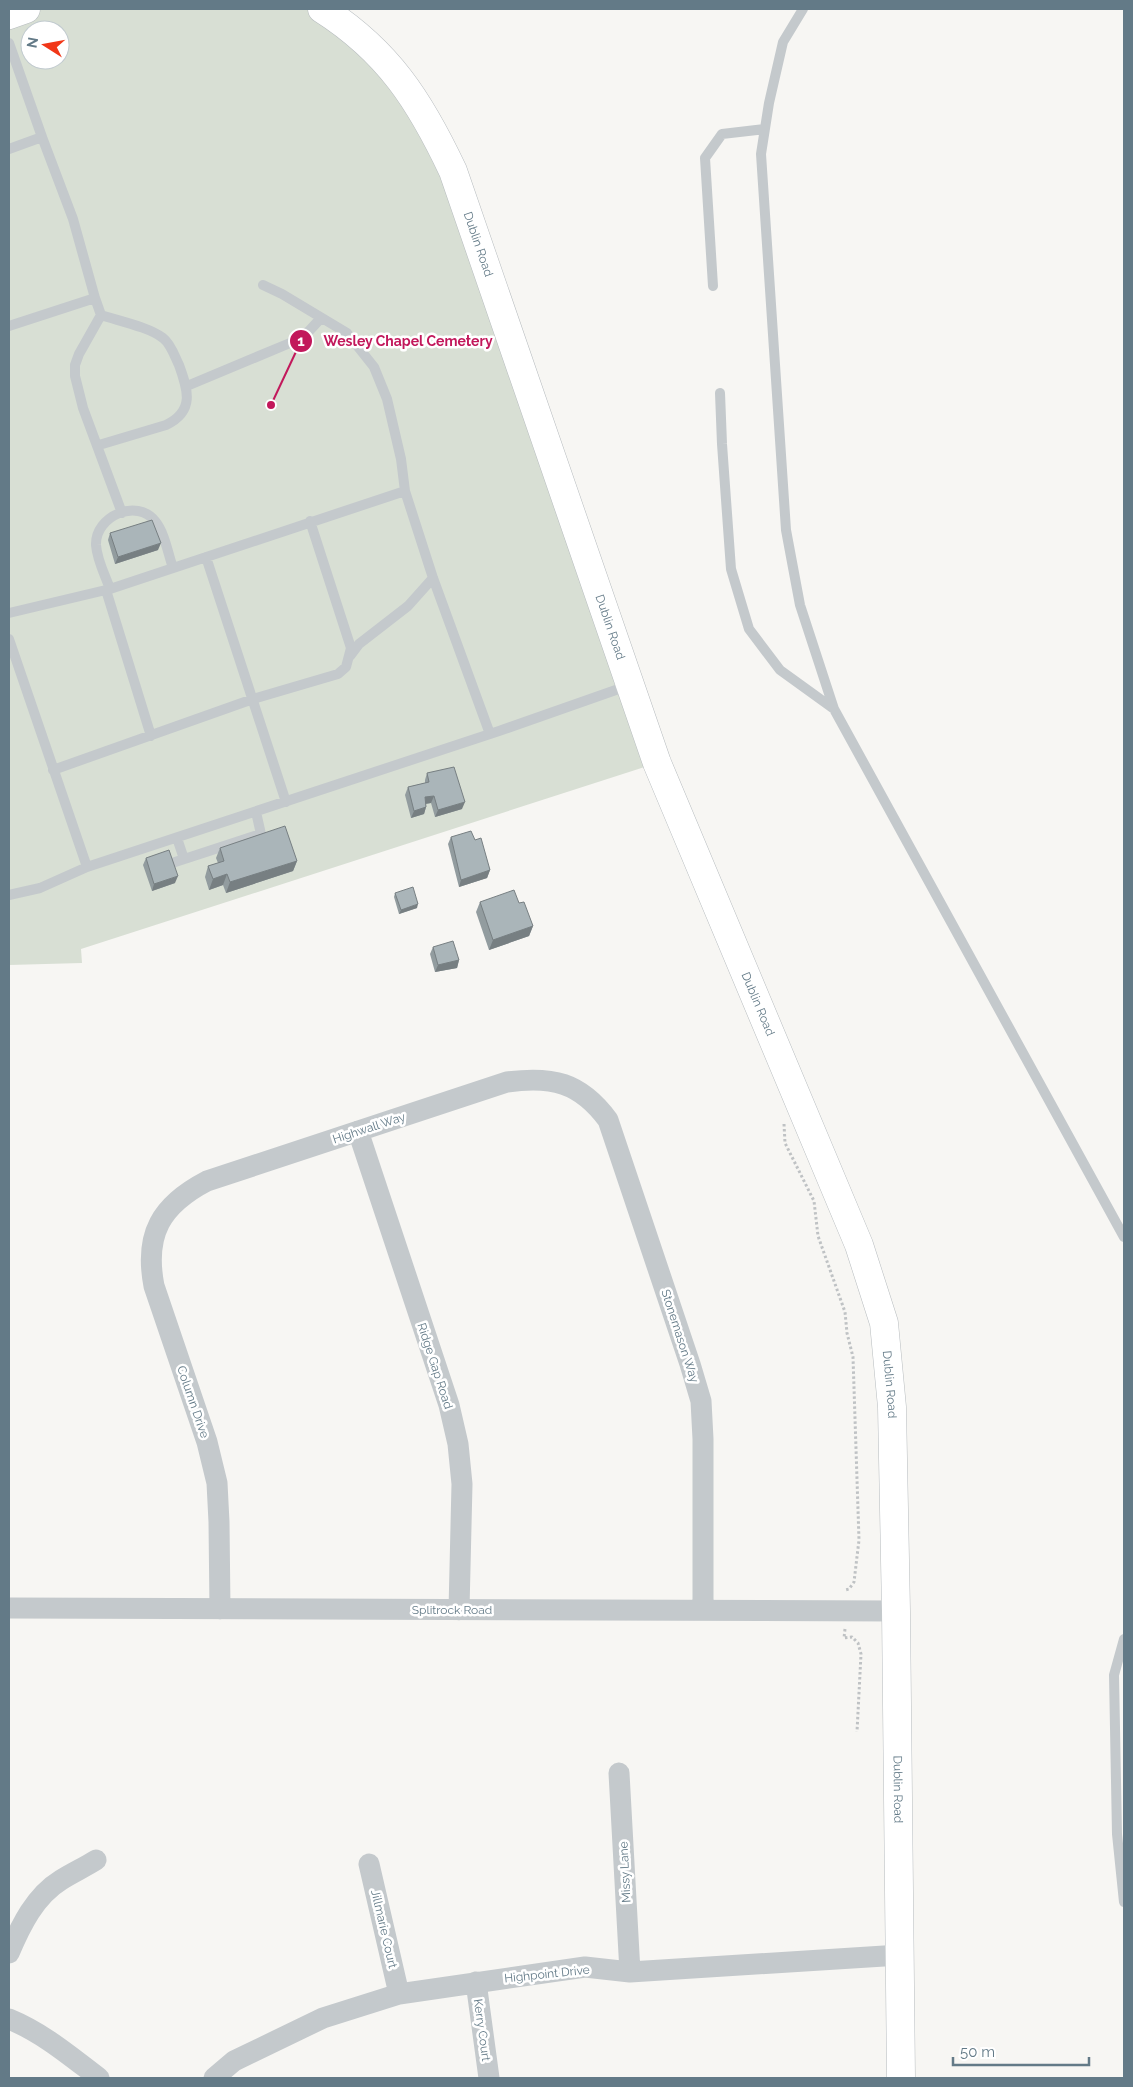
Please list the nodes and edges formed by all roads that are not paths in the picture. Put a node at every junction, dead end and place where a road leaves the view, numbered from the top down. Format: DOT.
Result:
graph roads {
  1 [pos="26,9"];
  2 [pos="322,9"];
  3 [pos="802,9"];
  4 [pos="9,15"];
  5 [pos="9,43"];
  6 [pos="765,129"];
  7 [pos="42,137"];
  8 [pos="9,149"];
  9 [pos="263,285"];
  10 [pos="713,286"];
  11 [pos="95,298"];
  12 [pos="101,315"];
  13 [pos="321,318"];
  14 [pos="9,326"];
  15 [pos="187,386"];
  16 [pos="720,392"];
  17 [pos="99,446"];
  18 [pos="405,491"];
  19 [pos="122,513"];
  20 [pos="310,521"];
  21 [pos="206,557"];
  22 [pos="173,568"];
  23 [pos="433,578"];
  24 [pos="108,590"];
  25 [pos="9,614"];
  26 [pos="9,639"];
  27 [pos="350,657"];
  28 [pos="630,685"];
  29 [pos="253,699"];
  30 [pos="834,709"];
  31 [pos="490,734"];
  32 [pos="151,736"];
  33 [pos="53,770"];
  34 [pos="286,802"];
  35 [pos="256,812"];
  36 [pos="177,838"];
  37 [pos="184,859"];
  38 [pos="169,864"];
  39 [pos="87,867"];
  40 [pos="9,895"];
  41 [pos="572,1087"];
  42 [pos="358,1131"];
  43 [pos="172,1204"];
  44 [pos="1124,1237"];
  45 [pos="9,1608"];
  46 [pos="220,1609"];
  47 [pos="459,1610"];
  48 [pos="702,1610"];
  49 [pos="896,1612"];
  50 [pos="1124,1639"];
  51 [pos="620,1773"];
  52 [pos="96,1860"];
  53 [pos="369,1864"];
  54 [pos="1124,1902"];
  55 [pos="9,1953"];
  56 [pos="900,1956"];
  57 [pos="630,1972"];
  58 [pos="476,1982"];
  59 [pos="399,1994"];
  60 [pos="9,2019"];
  61 [pos="99,2078"];
  62 [pos="214,2078"];
  63 [pos="489,2078"];
  64 [pos="901,2078"];
  1 -- 4 [label="main road"];
  2 -- 28 [label="main road, Dublin Road"];
  3 -- 6 [label="lane"];
  5 -- 7 [label="lane"];
  6 -- 10 [label="lane"];
  6 -- 30 [label="lane"];
  7 -- 8 [label="lane"];
  7 -- 11 [label="lane"];
  9 -- 13 [label="lane"];
  11 -- 12 [label="lane"];
  11 -- 14 [label="lane"];
  12 -- 15 [label="lane"];
  12 -- 17 [label="lane"];
  13 -- 15 [label="lane"];
  13 -- 18 [label="lane"];
  15 -- 17 [label="lane"];
  16 -- 30 [label="lane"];
  17 -- 19 [label="lane"];
  18 -- 20 [label="lane"];
  18 -- 23 [label="lane"];
  19 -- 22 [label="lane"];
  19 -- 24 [label="lane"];
  20 -- 21 [label="lane"];
  20 -- 27 [label="lane"];
  21 -- 22 [label="lane"];
  21 -- 29 [label="lane"];
  22 -- 24 [label="lane"];
  23 -- 27 [label="lane"];
  23 -- 31 [label="lane"];
  24 -- 25 [label="lane"];
  24 -- 32 [label="lane"];
  26 -- 33 [label="lane"];
  27 -- 29 [label="lane"];
  28 -- 31 [label="lane"];
  28 -- 49 [label="main road, Dublin Road"];
  29 -- 32 [label="lane"];
  29 -- 34 [label="lane"];
  30 -- 44 [label="lane"];
  31 -- 34 [label="lane"];
  32 -- 33 [label="lane"];
  33 -- 39 [label="lane"];
  34 -- 35 [label="lane"];
  35 -- 36 [label="lane"];
  35 -- 37 [label="lane"];
  36 -- 37 [label="lane"];
  36 -- 39 [label="lane"];
  37 -- 38 [label="lane"];
  39 -- 40 [label="lane"];
  41 -- 42 [label="street, Highwall Way"];
  41 -- 48 [label="street, Stonemason Way"];
  42 -- 43 [label="street, Highwall Way"];
  42 -- 47 [label="street, Ridge Gap Road"];
  43 -- 46 [label="street, Column Drive"];
  45 -- 46 [label="street, Splitrock Road"];
  46 -- 47 [label="street, Splitrock Road"];
  47 -- 48 [label="street, Splitrock Road"];
  48 -- 49 [label="street, Splitrock Road"];
  49 -- 56 [label="main road, Dublin Road"];
  50 -- 54 [label="lane"];
  51 -- 57 [label="street, Missy Lane"];
  52 -- 55 [label="street"];
  53 -- 59 [label="street, Jillmarie Court"];
  56 -- 57 [label="street, Highpoint Drive"];
  56 -- 64 [label="main road, Dublin Road"];
  57 -- 58 [label="street, Highpoint Drive"];
  58 -- 59 [label="street, Highpoint Drive"];
  58 -- 63 [label="street, Kerry Court"];
  59 -- 62 [label="street, Highpoint Drive"];
  60 -- 61 [label="street"];
}
